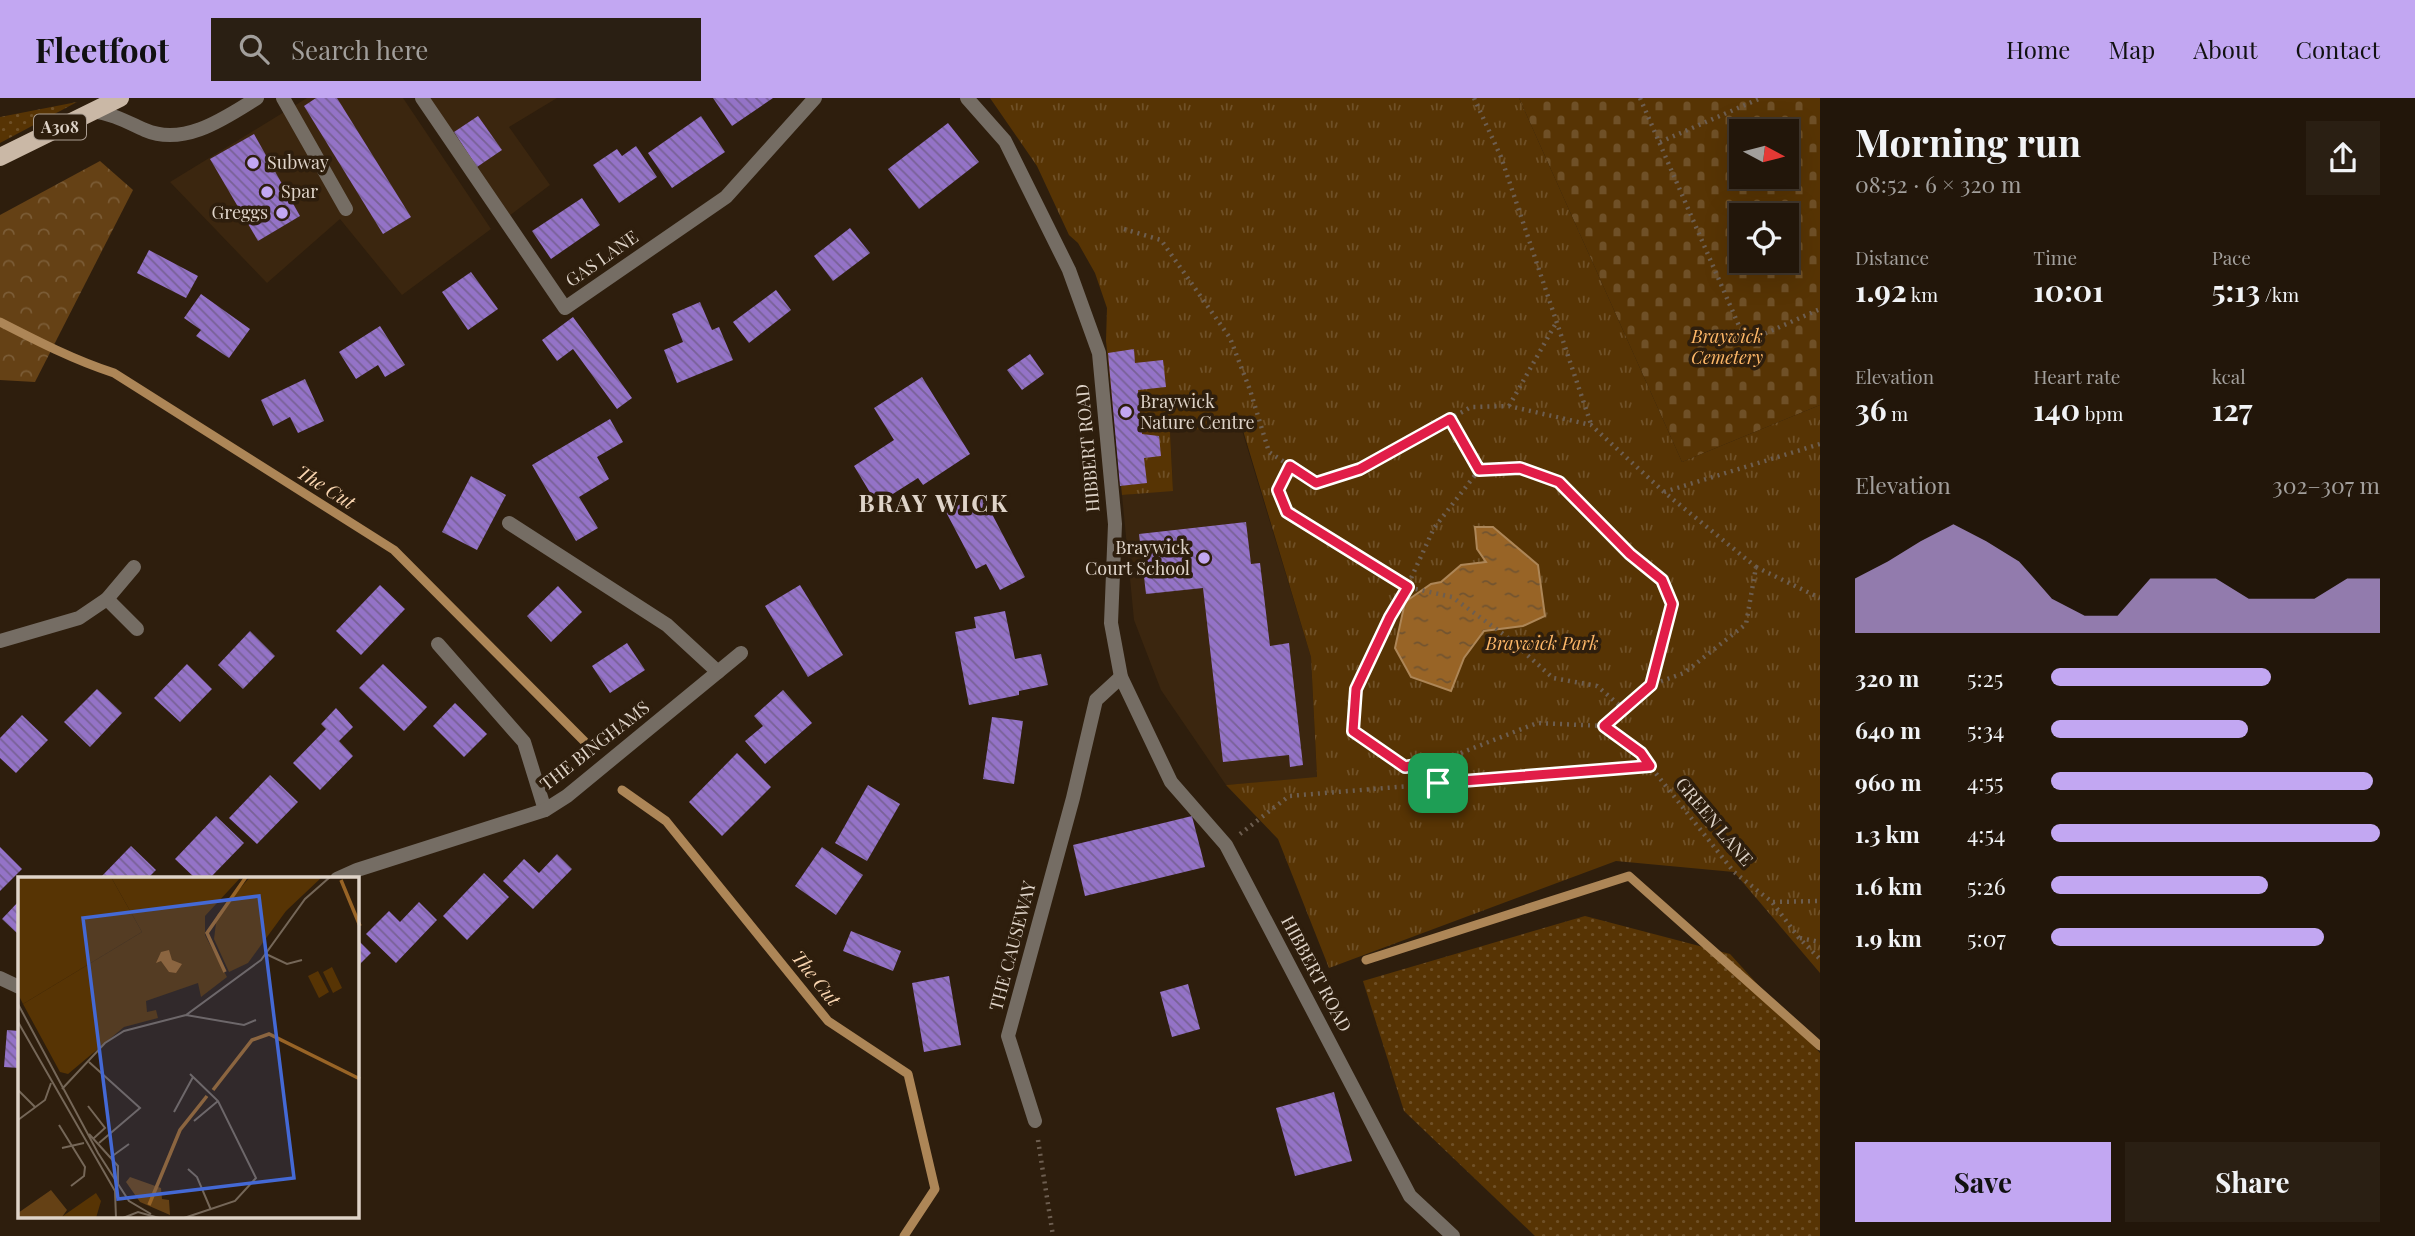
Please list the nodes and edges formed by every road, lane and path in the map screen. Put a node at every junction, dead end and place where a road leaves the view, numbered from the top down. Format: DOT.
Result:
graph roads {
  1 [pos="120,98"];
  2 [pos="257,98"];
  3 [pos="283,98"];
  4 [pos="422,98"];
  5 [pos="815,98"];
  6 [pos="967,98"];
  7 [pos="1474,98"];
  8 [pos="1640,98"];
  9 [pos="1761,98"];
  10 [pos="93,110"];
  11 [pos="1660,142"];
  12 [pos="0,157"];
  13 [pos="346,209"];
  14 [pos="1124,229"];
  15 [pos="1820,309"];
  16 [pos="1557,322"];
  17 [pos="1509,406"];
  18 [pos="1450,419"];
  19 [pos="1591,425"];
  20 [pos="1820,444"];
  21 [pos="1290,466"];
  22 [pos="1479,470"];
  23 [pos="1664,492"];
  24 [pos="509,523"];
  25 [pos="134,568"];
  26 [pos="1756,568"];
  27 [pos="1408,587"];
  28 [pos="1820,598"];
  29 [pos="107,599"];
  30 [pos="137,629"];
  31 [pos="0,641"];
  32 [pos="438,644"];
  33 [pos="741,653"];
  34 [pos="718,672"];
  35 [pos="1121,677"];
  36 [pos="1651,685"];
  37 [pos="1624,709"];
  38 [pos="1604,726"];
  39 [pos="1443,760"];
  40 [pos="1650,766"];
  41 [pos="1438,783"];
  42 [pos="545,810"];
  43 [pos="1226,845"];
  44 [pos="341,877"];
  45 [pos="1820,901"];
  46 [pos="1772,902"];
  47 [pos="1799,938"];
  48 [pos="1820,942"];
  49 [pos="1820,959"];
  50 [pos="0,978"];
  51 [pos="18,987"];
  52 [pos="1035,1121"];
  53 [pos="1448,1234"];
  54 [pos="1053,1236"];
  1 -- 10 [label="main road, A308"];
  2 -- 10 [label="street"];
  3 -- 13 [label="street"];
  4 -- 5 [label="street, GAS LANE"];
  6 -- 35 [label="street, HIBBERT ROAD"];
  7 -- 16 [label="path"];
  8 -- 11 [label="path"];
  9 -- 11 [label="path"];
  10 -- 12 [label="main road, A308"];
  11 -- 15 [label="path"];
  14 -- 21 [label="path"];
  16 -- 17 [label="path"];
  16 -- 19 [label="path"];
  17 -- 18 [label="path"];
  17 -- 19 [label="path"];
  18 -- 21 [label="path"];
  18 -- 22 [label="path"];
  19 -- 23 [label="path"];
  20 -- 23 [label="path"];
  21 -- 27 [label="path"];
  22 -- 27 [label="path"];
  22 -- 36 [label="path"];
  23 -- 26 [label="path"];
  24 -- 34 [label="street"];
  25 -- 29 [label="street"];
  26 -- 28 [label="path"];
  26 -- 36 [label="path"];
  27 -- 37 [label="path"];
  27 -- 39 [label="path"];
  29 -- 30 [label="street"];
  29 -- 31 [label="street"];
  32 -- 42 [label="street"];
  33 -- 34 [label="street, THE BINGHAMS"];
  34 -- 42 [label="street, THE BINGHAMS"];
  35 -- 43 [label="street, HIBBERT ROAD"];
  35 -- 52 [label="street, THE CAUSEWAY"];
  36 -- 37 [label="path"];
  37 -- 38 [label="path"];
  38 -- 39 [label="path"];
  38 -- 40 [label="path, GREEN LANE"];
  39 -- 41 [label="path"];
  40 -- 41 [label="path"];
  40 -- 46 [label="path, GREEN LANE"];
  41 -- 43 [label="path"];
  42 -- 44 [label="street, THE BINGHAMS"];
  43 -- 53 [label="street, HIBBERT ROAD"];
  45 -- 46 [label="path"];
  46 -- 47 [label="path, GREEN LANE"];
  47 -- 48 [label="path"];
  47 -- 49 [label="path, GREEN LANE"];
  50 -- 51 [label="street"];
  52 -- 54 [label="path"];
}
